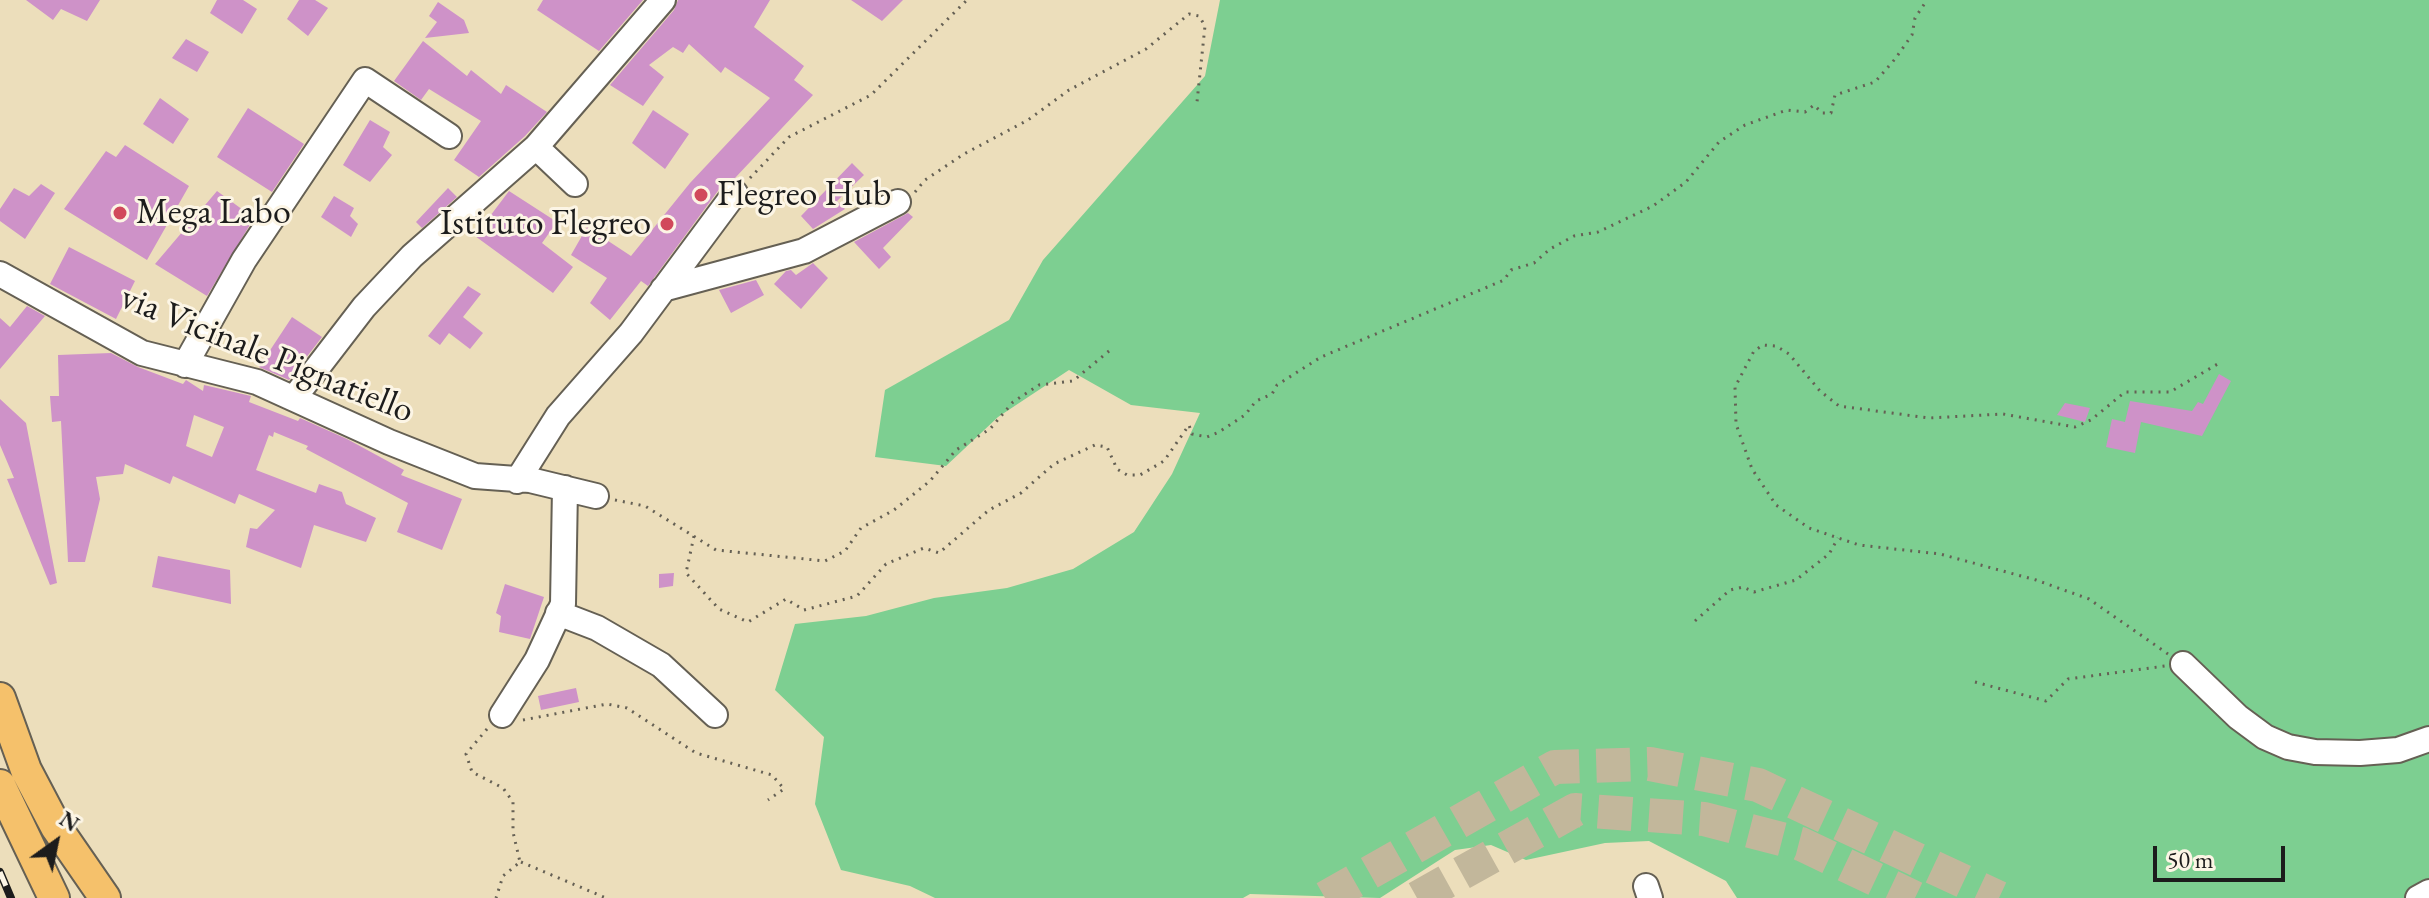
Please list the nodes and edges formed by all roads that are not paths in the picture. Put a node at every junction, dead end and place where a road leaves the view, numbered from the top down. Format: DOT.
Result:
graph roads {
  1 [pos="663,0"];
  2 [pos="449,136"];
  3 [pos="536,147"];
  4 [pos="575,184"];
  5 [pos="735,193"];
  6 [pos="898,202"];
  7 [pos="0,274"];
  8 [pos="663,289"];
  9 [pos="185,365"];
  10 [pos="294,398"];
  11 [pos="517,481"];
  12 [pos="565,488"];
  13 [pos="596,496"];
  14 [pos="558,613"];
  15 [pos="2183,664"];
  16 [pos="0,698"];
  17 [pos="504,712"];
  18 [pos="715,715"];
  19 [pos="2429,739"];
  20 [pos="13,778"];
  21 [pos="2429,892"];
  22 [pos="54,898"];
  23 [pos="105,898"];
  24 [pos="2418,898"];
  1 -- 3 [label="street"];
  2 -- 9 [label="street"];
  3 -- 4 [label="street"];
  3 -- 10 [label="street"];
  5 -- 8 [label="street"];
  6 -- 8 [label="street"];
  7 -- 9 [label="street, via Vicinale Pignatiello"];
  8 -- 11 [label="street"];
  9 -- 10 [label="street, via Vicinale Pignatiello"];
  10 -- 11 [label="street, via Vicinale Pignatiello"];
  11 -- 12 [label="street, via Vicinale Pignatiello"];
  12 -- 13 [label="street, via Vicinale Pignatiello"];
  12 -- 14 [label="street"];
  14 -- 17 [label="street"];
  14 -- 18 [label="street"];
  15 -- 19 [label="street"];
  16 -- 20 [label="main road"];
  20 -- 22 [label="main road"];
  20 -- 23 [label="main road"];
  21 -- 24 [label="street"];
}
